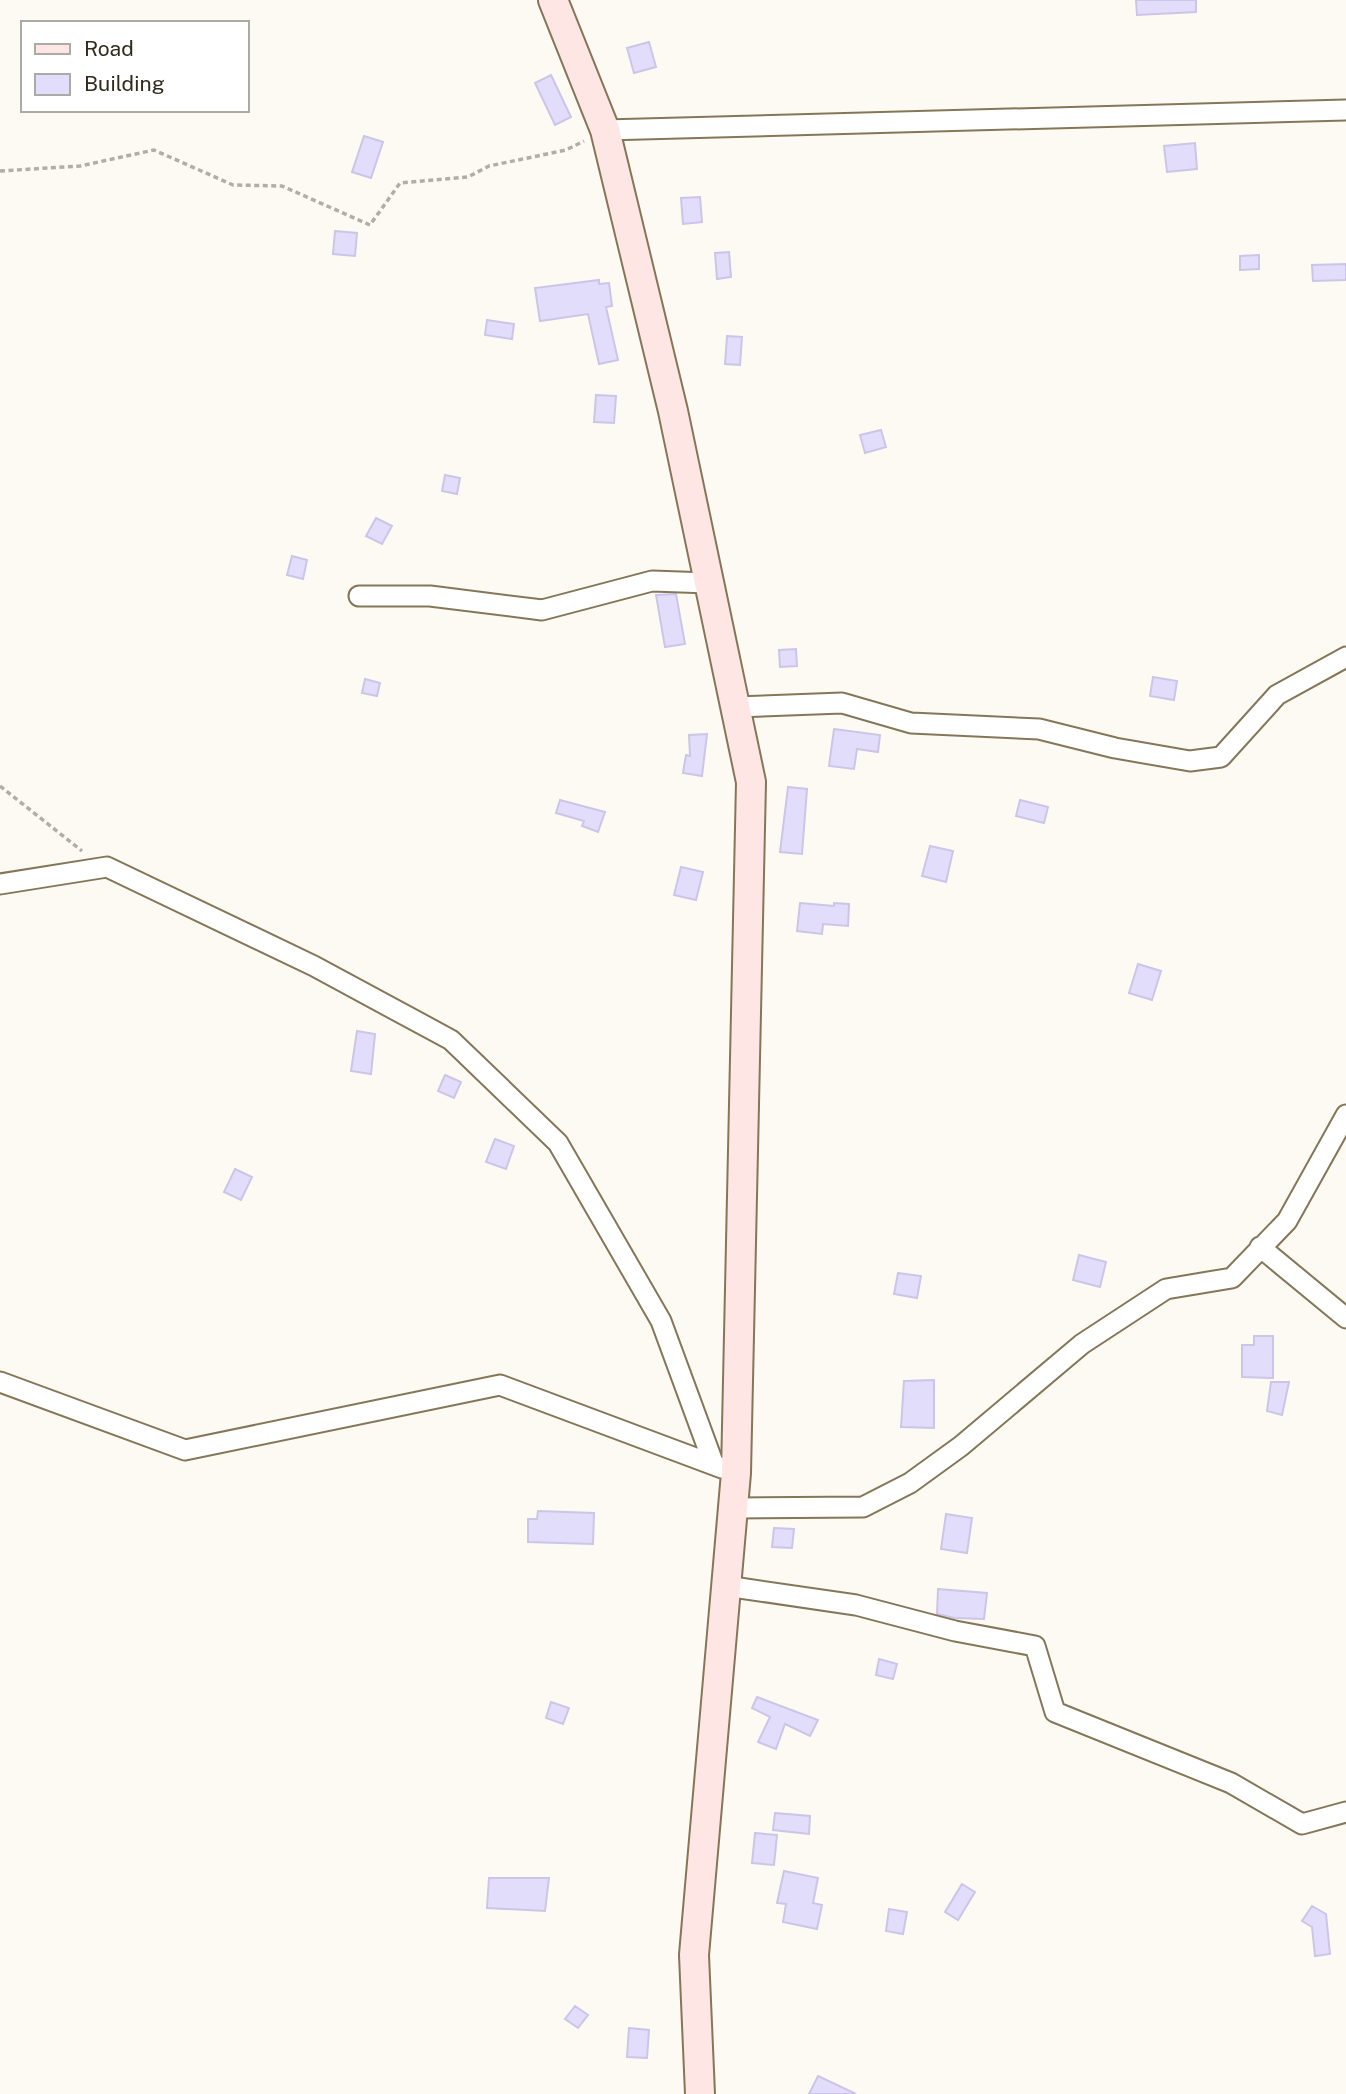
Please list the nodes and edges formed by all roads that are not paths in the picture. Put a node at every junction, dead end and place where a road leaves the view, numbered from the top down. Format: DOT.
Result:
graph roads {
  1 [pos="553,0"];
  2 [pos="1346,110"];
  3 [pos="605,131"];
  4 [pos="709,583"];
  5 [pos="359,596"];
  6 [pos="1346,657"];
  7 [pos="735,707"];
  8 [pos="0,884"];
  9 [pos="1346,1115"];
  10 [pos="1260,1247"];
  11 [pos="1346,1318"];
  12 [pos="0,1382"];
  13 [pos="725,1469"];
  14 [pos="734,1508"];
  15 [pos="726,1586"];
  16 [pos="1346,1812"];
  17 [pos="700,2094"];
  1 -- 3 [label="street"];
  2 -- 3 [label="street"];
  3 -- 4 [label="street"];
  4 -- 5 [label="street"];
  4 -- 7 [label="street"];
  6 -- 7 [label="street"];
  7 -- 13 [label="street"];
  8 -- 13 [label="street"];
  9 -- 10 [label="street"];
  10 -- 11 [label="street"];
  10 -- 14 [label="street"];
  12 -- 13 [label="street"];
  13 -- 14 [label="street"];
  14 -- 15 [label="street"];
  15 -- 16 [label="street"];
  15 -- 17 [label="street"];
}
